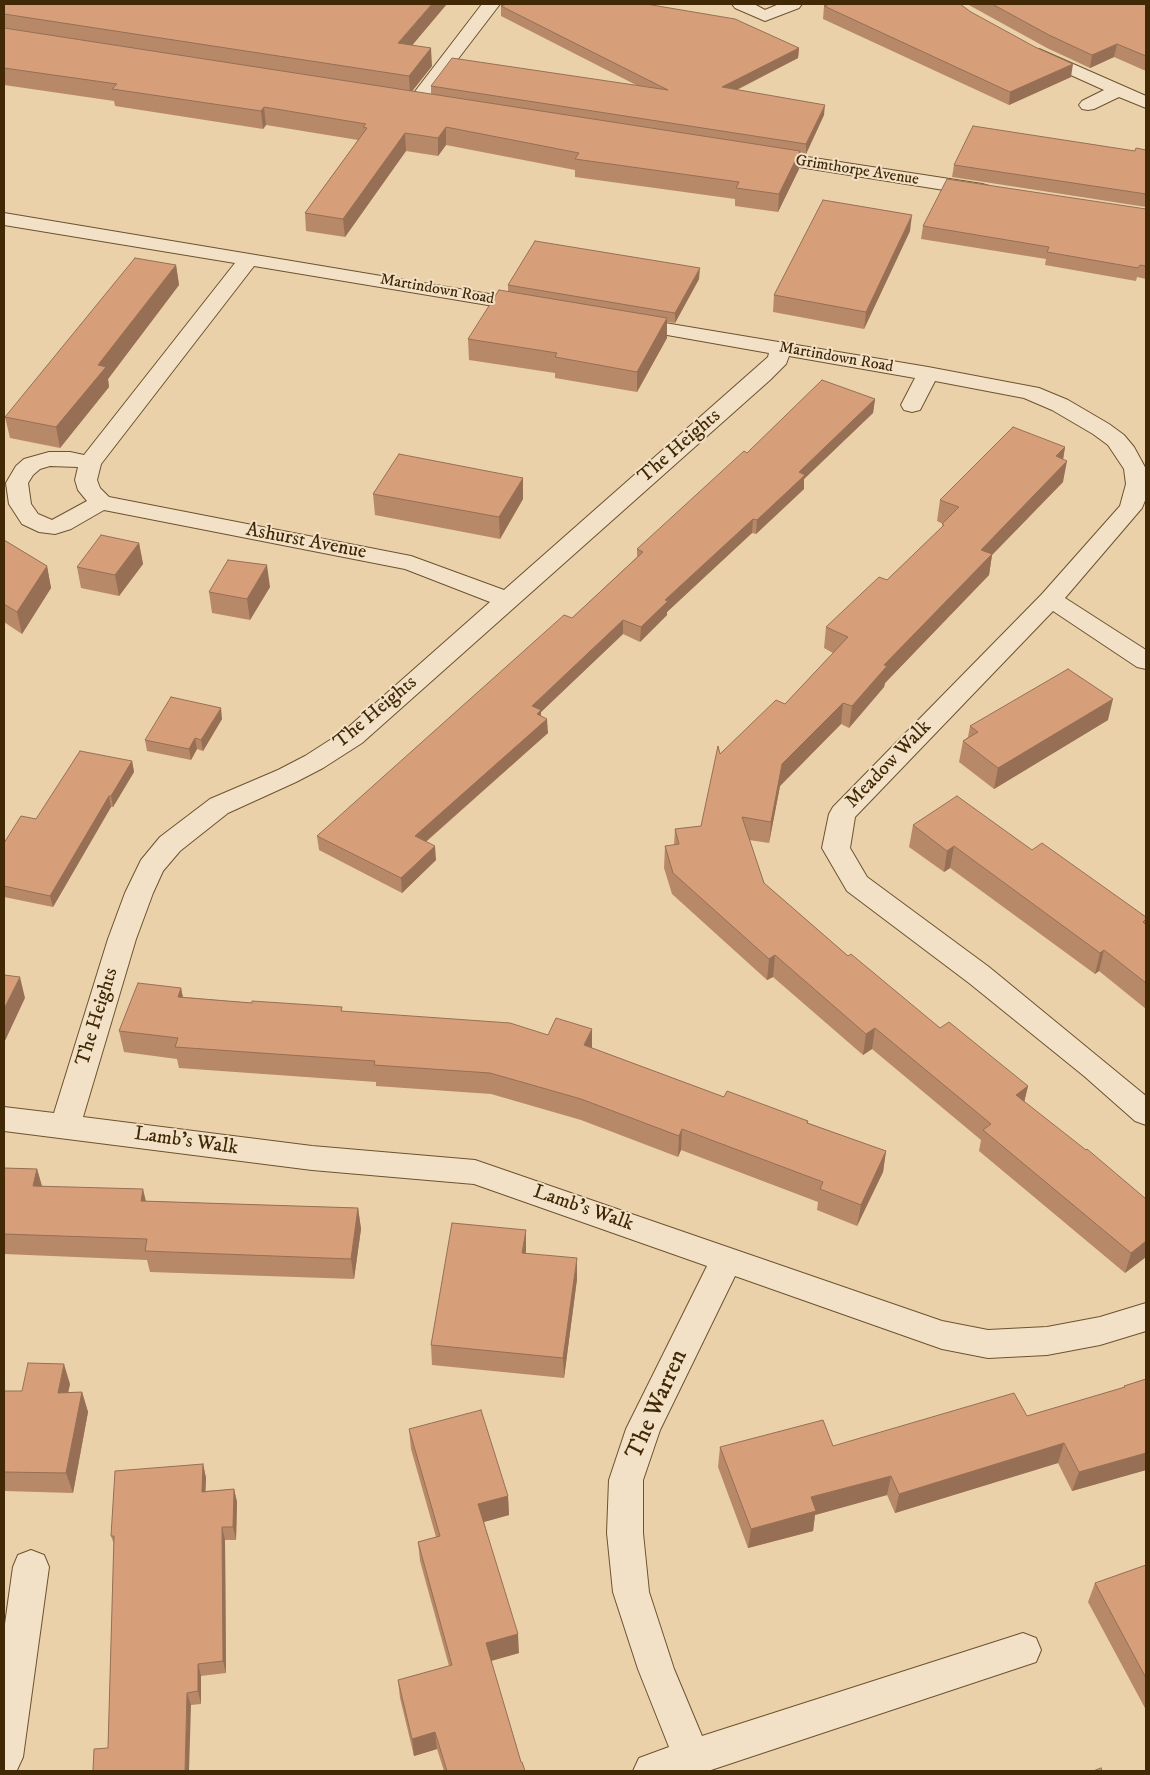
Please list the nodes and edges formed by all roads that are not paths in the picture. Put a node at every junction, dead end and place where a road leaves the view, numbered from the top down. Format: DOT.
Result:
graph roads {
  1 [pos="491,4"];
  2 [pos="741,4"];
  3 [pos="793,4"];
  4 [pos="1024,46"];
  5 [pos="1117,91"];
  6 [pos="396,99"];
  7 [pos="416,102"];
  8 [pos="1146,103"];
  9 [pos="435,105"];
  10 [pos="1088,105"];
  11 [pos="748,154"];
  12 [pos="1001,193"];
  13 [pos="4,219"];
  14 [pos="249,259"];
  15 [pos="553,310"];
  16 [pos="612,320"];
  17 [pos="780,348"];
  18 [pos="928,373"];
  19 [pos="912,405"];
  20 [pos="90,463"];
  21 [pos="1141,470"];
  22 [pos="101,502"];
  23 [pos="1051,599"];
  24 [pos="506,600"];
  25 [pos="1146,661"];
  26 [pos="1146,1113"];
  27 [pos="4,1119"];
  28 [pos="65,1125"];
  29 [pos="727,1260"];
  30 [pos="1146,1317"];
  31 [pos="31,1567"];
  32 [pos="13,1618"];
  33 [pos="1023,1650"];
  34 [pos="4,1757"];
  35 [pos="692,1758"];
  36 [pos="652,1771"];
  1 -- 7 [label="street"];
  2 -- 3 [label="street"];
  4 -- 5 [label="street"];
  5 -- 8 [label="street"];
  5 -- 10 [label="street"];
  6 -- 7 [label="street"];
  7 -- 9 [label="street"];
  11 -- 12 [label="street, Grimthorpe Avenue"];
  13 -- 14 [label="street, Martindown Road"];
  14 -- 15 [label="street, Martindown Road"];
  14 -- 20 [label="street"];
  16 -- 17 [label="street, Martindown Road"];
  17 -- 18 [label="street, Martindown Road"];
  17 -- 24 [label="street, The Heights"];
  18 -- 19 [label="street"];
  18 -- 21 [label="street, Martindown Road"];
  20 -- 22 [label="street"];
  20 -- 22 [label="street"];
  21 -- 23 [label="street, Meadow Walk"];
  22 -- 24 [label="street, Ashurst Avenue"];
  23 -- 25 [label="street"];
  23 -- 26 [label="street, Meadow Walk"];
  24 -- 28 [label="street, The Heights"];
  27 -- 28 [label="street, Lamb's Walk"];
  28 -- 29 [label="street, Lamb's Walk"];
  29 -- 30 [label="street, Lamb's Walk"];
  29 -- 35 [label="street, The Warren"];
  31 -- 32 [label="street"];
  32 -- 34 [label="street"];
  33 -- 35 [label="street"];
  35 -- 36 [label="street"];
}
